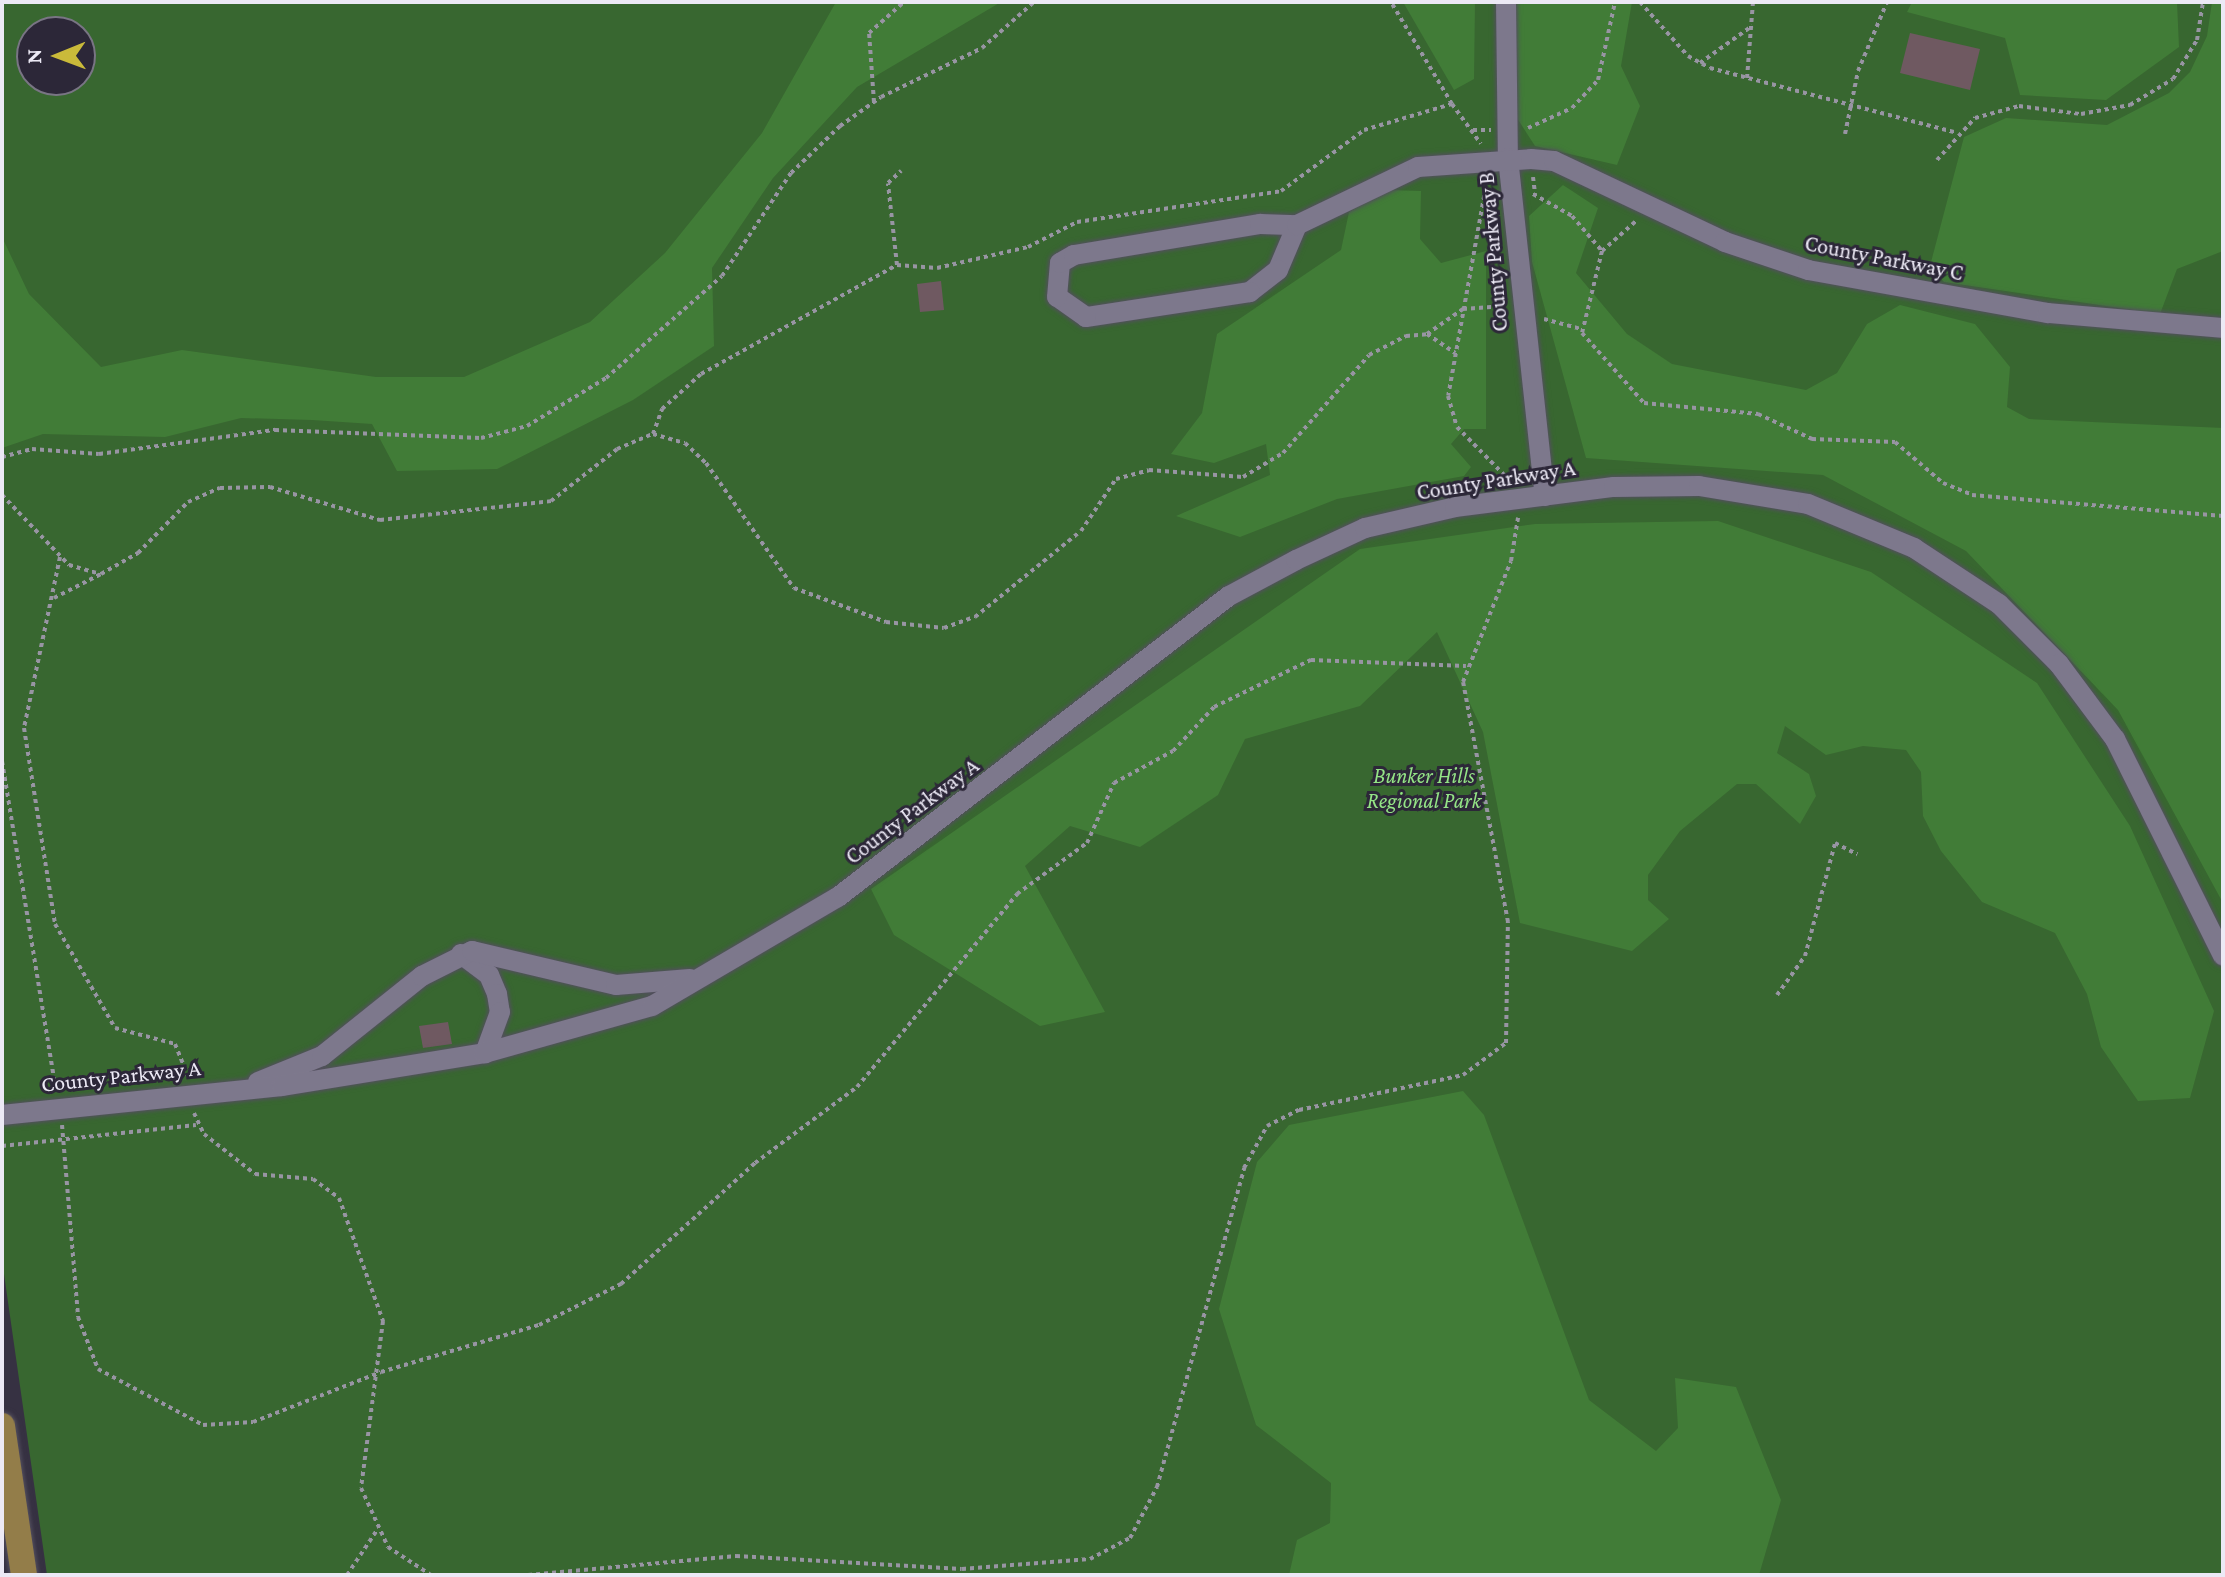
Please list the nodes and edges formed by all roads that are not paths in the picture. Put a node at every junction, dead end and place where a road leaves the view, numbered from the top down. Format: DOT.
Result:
graph roads {
  1 [pos="1506,2"];
  2 [pos="1508,158"];
  3 [pos="1297,225"];
  4 [pos="2223,328"];
  5 [pos="1545,496"];
  6 [pos="461,954"];
  7 [pos="2223,956"];
  8 [pos="694,978"];
  9 [pos="485,1053"];
  10 [pos="246,1087"];
  11 [pos="2,1115"];
  12 [pos="2,1426"];
  13 [pos="24,1575"];
  1 -- 2 [label="street, County Parkway B"];
  2 -- 3 [label="street, County Parkway C"];
  2 -- 4 [label="street, County Parkway C"];
  2 -- 5 [label="street, County Parkway B"];
  3 -- 3 [label="street"];
  5 -- 7 [label="street, County Parkway A"];
  5 -- 8 [label="street, County Parkway A"];
  6 -- 8 [label="street, County Parkway A"];
  6 -- 9 [label="street"];
  6 -- 10 [label="street, County Parkway A"];
  8 -- 9 [label="street, County Parkway A"];
  9 -- 10 [label="street, County Parkway A"];
  10 -- 11 [label="street, County Parkway A"];
  12 -- 13 [label="main road"];
}
